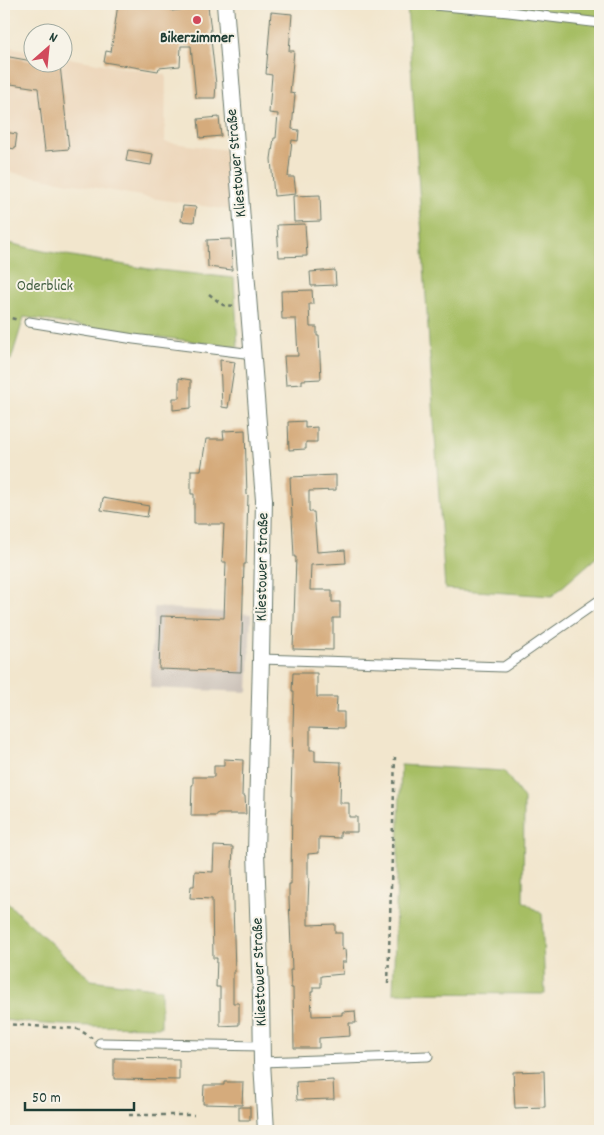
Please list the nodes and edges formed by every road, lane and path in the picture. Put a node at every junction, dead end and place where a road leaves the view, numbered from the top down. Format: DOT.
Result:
graph roads {
  1 [pos="224,4"];
  2 [pos="423,4"];
  3 [pos="600,23"];
  4 [pos="209,294"];
  5 [pos="223,305"];
  6 [pos="4,316"];
  7 [pos="29,322"];
  8 [pos="252,354"];
  9 [pos="600,600"];
  10 [pos="261,659"];
  11 [pos="395,757"];
  12 [pos="388,984"];
  13 [pos="4,1024"];
  14 [pos="100,1043"];
  15 [pos="262,1054"];
  16 [pos="428,1056"];
  17 [pos="194,1114"];
  18 [pos="129,1115"];
  19 [pos="266,1131"];
  1 -- 8 [label="street, Kliestower Straße"];
  2 -- 3 [label="lane"];
  4 -- 5 [label="path"];
  6 -- 7 [label="path"];
  7 -- 8 [label="lane"];
  8 -- 10 [label="street, Kliestower Straße"];
  9 -- 10 [label="lane"];
  10 -- 15 [label="street, Kliestower Straße"];
  11 -- 12 [label="path"];
  13 -- 14 [label="path"];
  14 -- 15 [label="lane"];
  15 -- 16 [label="lane"];
  15 -- 19 [label="street, Kliestower Straße"];
  17 -- 18 [label="path"];
}
